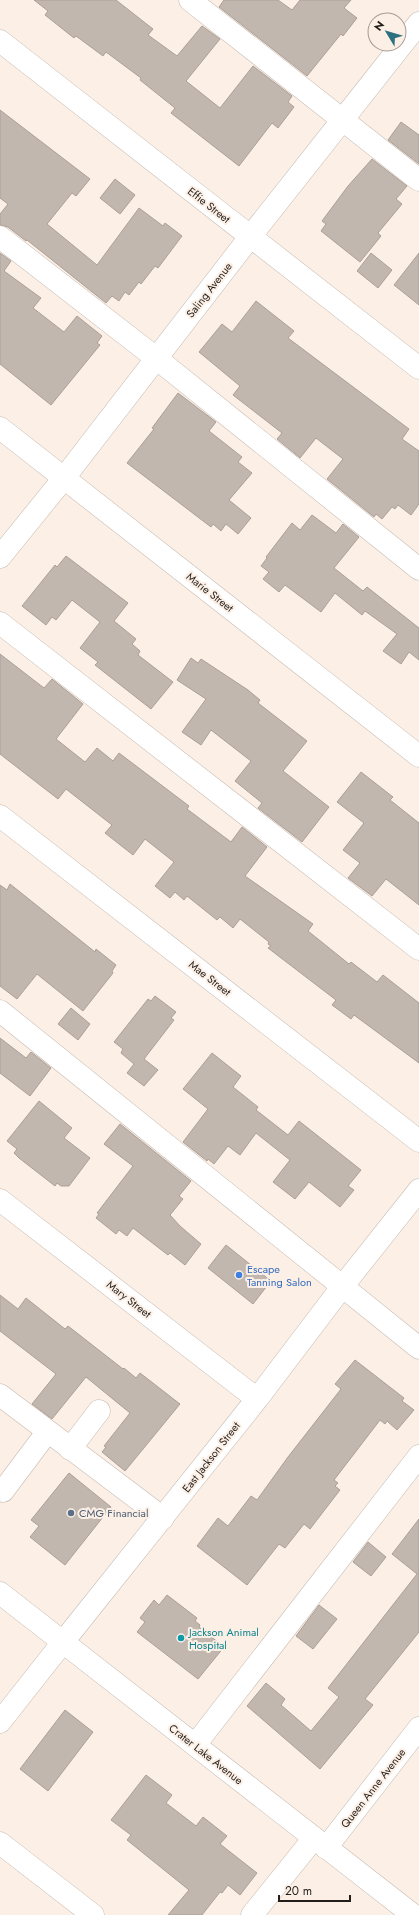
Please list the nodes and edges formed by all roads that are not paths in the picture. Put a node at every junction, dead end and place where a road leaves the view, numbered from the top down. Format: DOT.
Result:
graph roads {
  1 [pos="190,0"];
  2 [pos="419,23"];
  3 [pos="0,41"];
  4 [pos="342,120"];
  5 [pos="419,180"];
  6 [pos="0,237"];
  7 [pos="250,237"];
  8 [pos="156,358"];
  9 [pos="419,368"];
  10 [pos="0,428"];
  11 [pos="64,478"];
  12 [pos="0,557"];
  13 [pos="419,569"];
  14 [pos="0,623"];
  15 [pos="419,756"];
  16 [pos="0,816"];
  17 [pos="419,949"];
  18 [pos="0,1011"];
  19 [pos="419,1141"];
  20 [pos="419,1190"];
  21 [pos="0,1200"];
  22 [pos="342,1287"];
  23 [pos="419,1348"];
  24 [pos="0,1395"];
  25 [pos="257,1399"];
  26 [pos="99,1411"];
  27 [pos="48,1431"];
  28 [pos="70,1449"];
  29 [pos="419,1456"];
  30 [pos="0,1489"];
  31 [pos="162,1518"];
  32 [pos="0,1592"];
  33 [pos="63,1642"];
  34 [pos="0,1722"];
  35 [pos="419,1728"];
  36 [pos="195,1745"];
  37 [pos="0,1843"];
  38 [pos="320,1843"];
  39 [pos="93,1915"];
  40 [pos="252,1915"];
  41 [pos="413,1915"];
  1 -- 4 [label="street"];
  2 -- 4 [label="street, Saling Avenue"];
  3 -- 7 [label="street, Effie Street"];
  4 -- 5 [label="street"];
  4 -- 7 [label="street, Saling Avenue"];
  6 -- 8 [label="street"];
  7 -- 8 [label="street, Saling Avenue"];
  7 -- 9 [label="street, Effie Street"];
  8 -- 11 [label="street, Saling Avenue"];
  8 -- 13 [label="street"];
  10 -- 11 [label="street, Marie Street"];
  11 -- 12 [label="street, Saling Avenue"];
  11 -- 15 [label="street, Marie Street"];
  14 -- 17 [label="street"];
  16 -- 19 [label="street, Mae Street"];
  18 -- 22 [label="street"];
  20 -- 22 [label="street, East Jackson Street"];
  21 -- 25 [label="street, Mary Street"];
  22 -- 23 [label="street"];
  22 -- 25 [label="street, East Jackson Street"];
  24 -- 27 [label="street"];
  25 -- 31 [label="street, East Jackson Street"];
  26 -- 28 [label="street"];
  27 -- 28 [label="street"];
  27 -- 30 [label="street"];
  28 -- 31 [label="street"];
  29 -- 36 [label="street"];
  31 -- 33 [label="street, East Jackson Street"];
  32 -- 33 [label="street, Crater Lake Avenue"];
  33 -- 34 [label="street, East Jackson Street"];
  33 -- 36 [label="street, Crater Lake Avenue"];
  35 -- 38 [label="street, Queen Anne Avenue"];
  36 -- 38 [label="street, Crater Lake Avenue"];
  37 -- 39 [label="street"];
  38 -- 40 [label="street, Queen Anne Avenue"];
  38 -- 41 [label="street, Crater Lake Avenue"];
}
